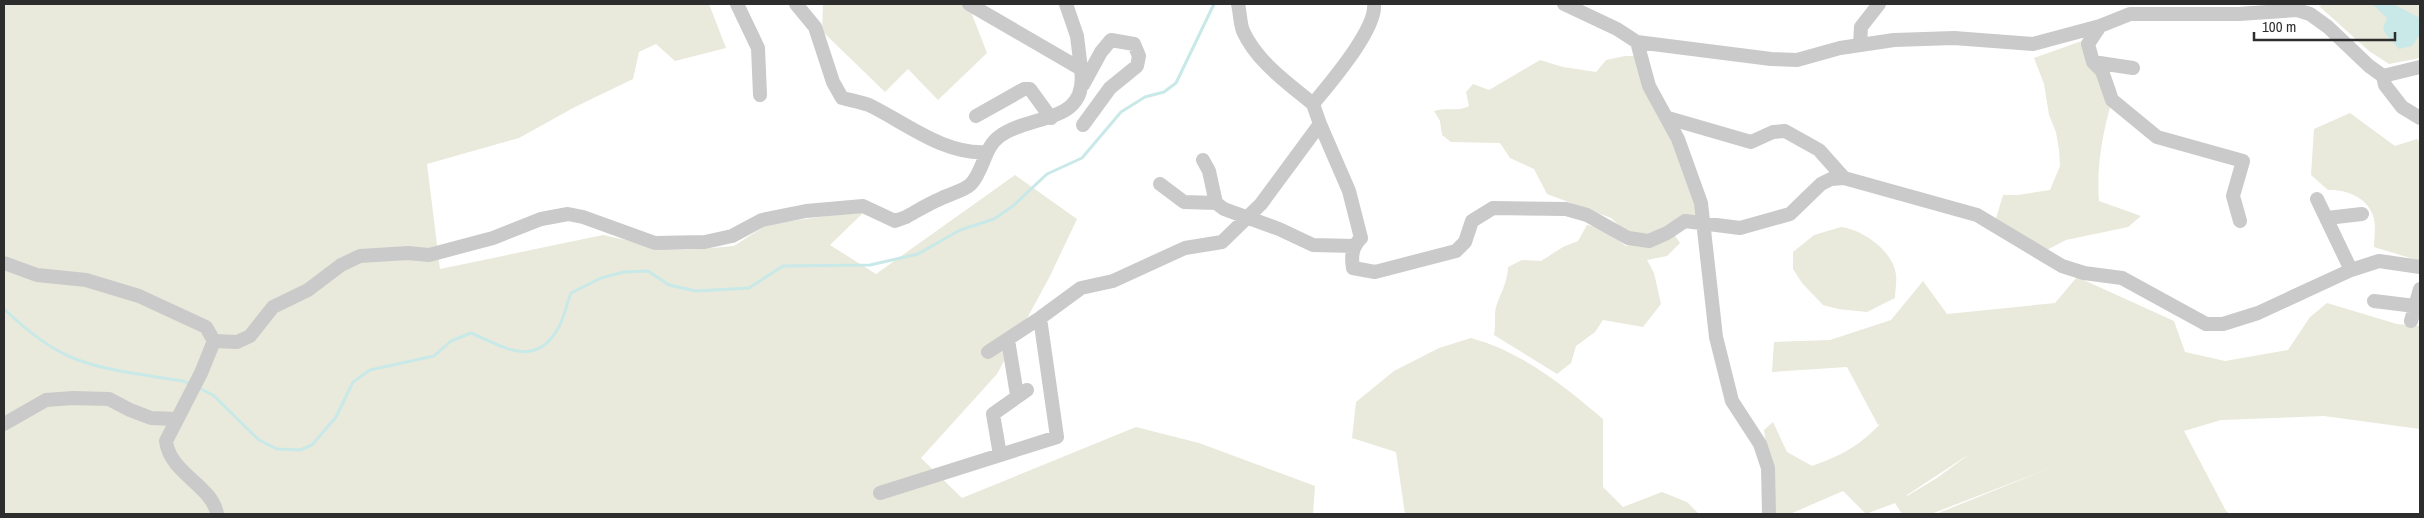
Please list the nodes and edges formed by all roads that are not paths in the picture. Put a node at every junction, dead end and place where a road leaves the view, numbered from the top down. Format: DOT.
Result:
graph roads {
  1 [pos="737,4"];
  2 [pos="796,4"];
  3 [pos="969,4"];
  4 [pos="1066,4"];
  5 [pos="1238,4"];
  6 [pos="1374,4"];
  7 [pos="1564,4"];
  8 [pos="1879,4"];
  9 [pos="2296,7"];
  10 [pos="2100,26"];
  11 [pos="1637,42"];
  12 [pos="1860,45"];
  13 [pos="2093,62"];
  14 [pos="2420,67"];
  15 [pos="2133,68"];
  16 [pos="1081,69"];
  17 [pos="2383,76"];
  18 [pos="1082,85"];
  19 [pos="760,95"];
  20 [pos="1313,104"];
  21 [pos="976,116"];
  22 [pos="1051,118"];
  23 [pos="1668,118"];
  24 [pos="2420,118"];
  25 [pos="1320,124"];
  26 [pos="1083,125"];
  27 [pos="987,152"];
  28 [pos="1203,160"];
  29 [pos="1844,178"];
  30 [pos="1160,184"];
  31 [pos="2317,199"];
  32 [pos="1216,203"];
  33 [pos="2362,214"];
  34 [pos="1247,218"];
  35 [pos="2327,218"];
  36 [pos="2240,221"];
  37 [pos="1705,224"];
  38 [pos="1354,246"];
  39 [pos="4,263"];
  40 [pos="2420,267"];
  41 [pos="2351,270"];
  42 [pos="2420,289"];
  43 [pos="2374,302"];
  44 [pos="2416,306"];
  45 [pos="1040,318"];
  46 [pos="2411,321"];
  47 [pos="1008,340"];
  48 [pos="214,341"];
  49 [pos="988,352"];
  50 [pos="176,419"];
  51 [pos="4,424"];
  52 [pos="1000,455"];
  53 [pos="880,493"];
  54 [pos="217,514"];
  55 [pos="1769,514"];
  1 -- 19 [label="street"];
  2 -- 27 [label="street"];
  3 -- 16 [label="street"];
  4 -- 16 [label="street"];
  5 -- 20 [label="street"];
  6 -- 20 [label="street"];
  7 -- 11 [label="street"];
  8 -- 12 [label="street"];
  9 -- 10 [label="street"];
  9 -- 17 [label="street"];
  10 -- 12 [label="street"];
  10 -- 13 [label="street"];
  11 -- 12 [label="street"];
  11 -- 23 [label="street"];
  13 -- 15 [label="street"];
  13 -- 36 [label="street"];
  14 -- 17 [label="street"];
  16 -- 18 [label="street"];
  17 -- 24 [label="street"];
  18 -- 22 [label="street"];
  18 -- 26 [label="street"];
  20 -- 25 [label="street"];
  21 -- 22 [label="street"];
  22 -- 27 [label="street"];
  23 -- 29 [label="street"];
  23 -- 37 [label="street"];
  25 -- 34 [label="street"];
  25 -- 38 [label="street"];
  27 -- 48 [label="street"];
  28 -- 32 [label="street"];
  29 -- 37 [label="street"];
  29 -- 41 [label="street"];
  30 -- 32 [label="street"];
  31 -- 35 [label="street"];
  32 -- 34 [label="street"];
  33 -- 35 [label="street"];
  34 -- 38 [label="street"];
  34 -- 45 [label="street"];
  35 -- 41 [label="street"];
  37 -- 38 [label="street"];
  37 -- 55 [label="street"];
  39 -- 48 [label="street"];
  40 -- 41 [label="street"];
  42 -- 44 [label="street"];
  43 -- 44 [label="street"];
  44 -- 46 [label="street"];
  45 -- 47 [label="street"];
  45 -- 52 [label="street"];
  47 -- 49 [label="street"];
  47 -- 52 [label="street"];
  48 -- 50 [label="street"];
  50 -- 51 [label="street"];
  50 -- 54 [label="street"];
  52 -- 53 [label="street"];
}
